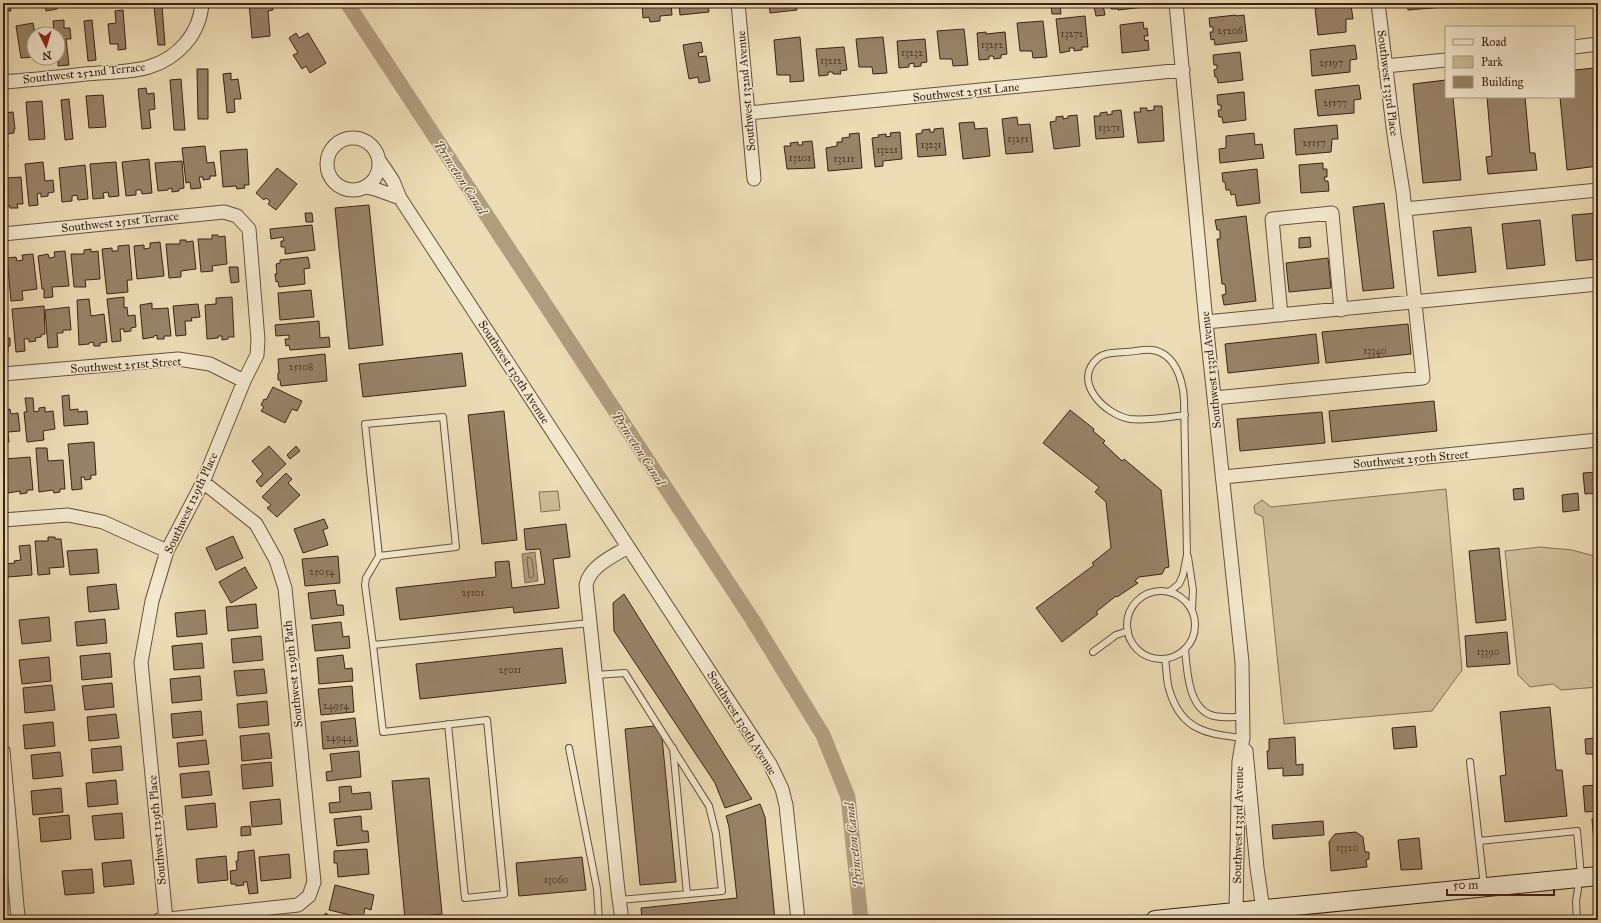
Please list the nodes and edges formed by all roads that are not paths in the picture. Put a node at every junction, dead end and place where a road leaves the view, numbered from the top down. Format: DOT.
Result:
graph roads {
  1 [pos="202,3"];
  2 [pos="738,3"];
  3 [pos="1176,3"];
  4 [pos="1378,3"];
  5 [pos="1598,44"];
  6 [pos="1575,47"];
  7 [pos="1445,60"];
  8 [pos="1385,66"];
  9 [pos="1183,70"];
  10 [pos="3,82"];
  11 [pos="748,113"];
  12 [pos="379,160"];
  13 [pos="754,179"];
  14 [pos="365,187"];
  15 [pos="1598,190"];
  16 [pos="400,198"];
  17 [pos="1405,209"];
  18 [pos="237,216"];
  19 [pos="3,234"];
  20 [pos="1598,284"];
  21 [pos="1414,302"];
  22 [pos="1341,310"];
  23 [pos="1281,315"];
  24 [pos="1206,322"];
  25 [pos="3,374"];
  26 [pos="244,381"];
  27 [pos="1214,398"];
  28 [pos="1185,416"];
  29 [pos="1598,440"];
  30 [pos="1223,477"];
  31 [pos="204,482"];
  32 [pos="3,520"];
  33 [pos="628,547"];
  34 [pos="167,551"];
  35 [pos="1187,555"];
  36 [pos="379,556"];
  37 [pos="1169,592"];
  38 [pos="1192,609"];
  39 [pos="590,623"];
  40 [pos="1128,631"];
  41 [pos="373,645"];
  42 [pos="1185,649"];
  43 [pos="1093,652"];
  44 [pos="1165,659"];
  45 [pos="595,675"];
  46 [pos="1243,717"];
  47 [pos="448,724"];
  48 [pos="1243,738"];
  49 [pos="673,747"];
  50 [pos="569,748"];
  51 [pos="3,751"];
  52 [pos="1470,762"];
  53 [pos="1479,841"];
  54 [pos="1586,878"];
  55 [pos="1484,888"];
  56 [pos="687,894"];
  57 [pos="619,900"];
  58 [pos="1263,910"];
  59 [pos="1236,913"];
  60 [pos="20,920"];
  61 [pos="164,920"];
  62 [pos="599,920"];
  63 [pos="622,920"];
  64 [pos="798,920"];
  65 [pos="1155,920"];
  66 [pos="1577,920"];
  1 -- 10 [label="street, Southwest 252nd Terrace"];
  2 -- 11 [label="street, Southwest 132nd Avenue"];
  3 -- 9 [label="street, Southwest 133rd Avenue"];
  4 -- 8 [label="street, Southwest 133rd Place"];
  5 -- 6 [label="street"];
  7 -- 8 [label="street"];
  8 -- 17 [label="street, Southwest 133rd Place"];
  9 -- 11 [label="street, Southwest 251st Lane"];
  9 -- 24 [label="street, Southwest 133rd Avenue"];
  11 -- 13 [label="street, Southwest 132nd Avenue"];
  12 -- 14 [label="street"];
  12 -- 14 [label="street"];
  12 -- 16 [label="street, Southwest 130th Avenue"];
  14 -- 16 [label="street"];
  15 -- 17 [label="street"];
  16 -- 33 [label="street, Southwest 130th Avenue"];
  17 -- 21 [label="street, Southwest 133rd Place"];
  18 -- 19 [label="street, Southwest 251st Terrace"];
  18 -- 26 [label="street, Southwest 129th Place"];
  20 -- 21 [label="street"];
  21 -- 22 [label="street"];
  21 -- 27 [label="street, Southwest 133rd Place"];
  22 -- 23 [label="street"];
  22 -- 23 [label="street"];
  23 -- 24 [label="street"];
  24 -- 27 [label="street, Southwest 133rd Avenue"];
  25 -- 26 [label="street, Southwest 251st Street"];
  26 -- 31 [label="street, Southwest 129th Place"];
  27 -- 30 [label="street, Southwest 133rd Avenue"];
  28 -- 28 [label="lane"];
  28 -- 35 [label="lane"];
  29 -- 30 [label="street, Southwest 250th Street"];
  30 -- 46 [label="street, Southwest 133rd Avenue"];
  31 -- 34 [label="street, Southwest 129th Place"];
  31 -- 61 [label="street, Southwest 129th Path"];
  32 -- 34 [label="street"];
  33 -- 39 [label="street"];
  33 -- 64 [label="street, Southwest 130th Avenue"];
  34 -- 61 [label="street, Southwest 129th Place"];
  35 -- 37 [label="lane"];
  35 -- 38 [label="lane"];
  36 -- 36 [label="lane"];
  36 -- 41 [label="lane"];
  37 -- 38 [label="lane"];
  37 -- 40 [label="lane"];
  38 -- 42 [label="lane"];
  39 -- 41 [label="lane"];
  39 -- 45 [label="street"];
  40 -- 43 [label="lane"];
  40 -- 44 [label="lane"];
  41 -- 47 [label="lane"];
  42 -- 44 [label="lane"];
  42 -- 46 [label="lane"];
  44 -- 48 [label="lane"];
  45 -- 49 [label="lane"];
  45 -- 57 [label="street"];
  46 -- 48 [label="street, Southwest 133rd Avenue"];
  47 -- 47 [label="lane"];
  48 -- 58 [label="street, Southwest 133rd Avenue"];
  48 -- 59 [label="street, Southwest 133rd Avenue"];
  49 -- 56 [label="lane"];
  49 -- 56 [label="lane"];
  50 -- 62 [label="lane"];
  51 -- 60 [label="street"];
  52 -- 53 [label="lane"];
  53 -- 54 [label="lane"];
  53 -- 55 [label="lane"];
  54 -- 55 [label="street"];
  54 -- 66 [label="lane"];
  55 -- 58 [label="street"];
  56 -- 57 [label="lane"];
  57 -- 63 [label="street"];
  58 -- 59 [label="street"];
  59 -- 65 [label="street"];
}
